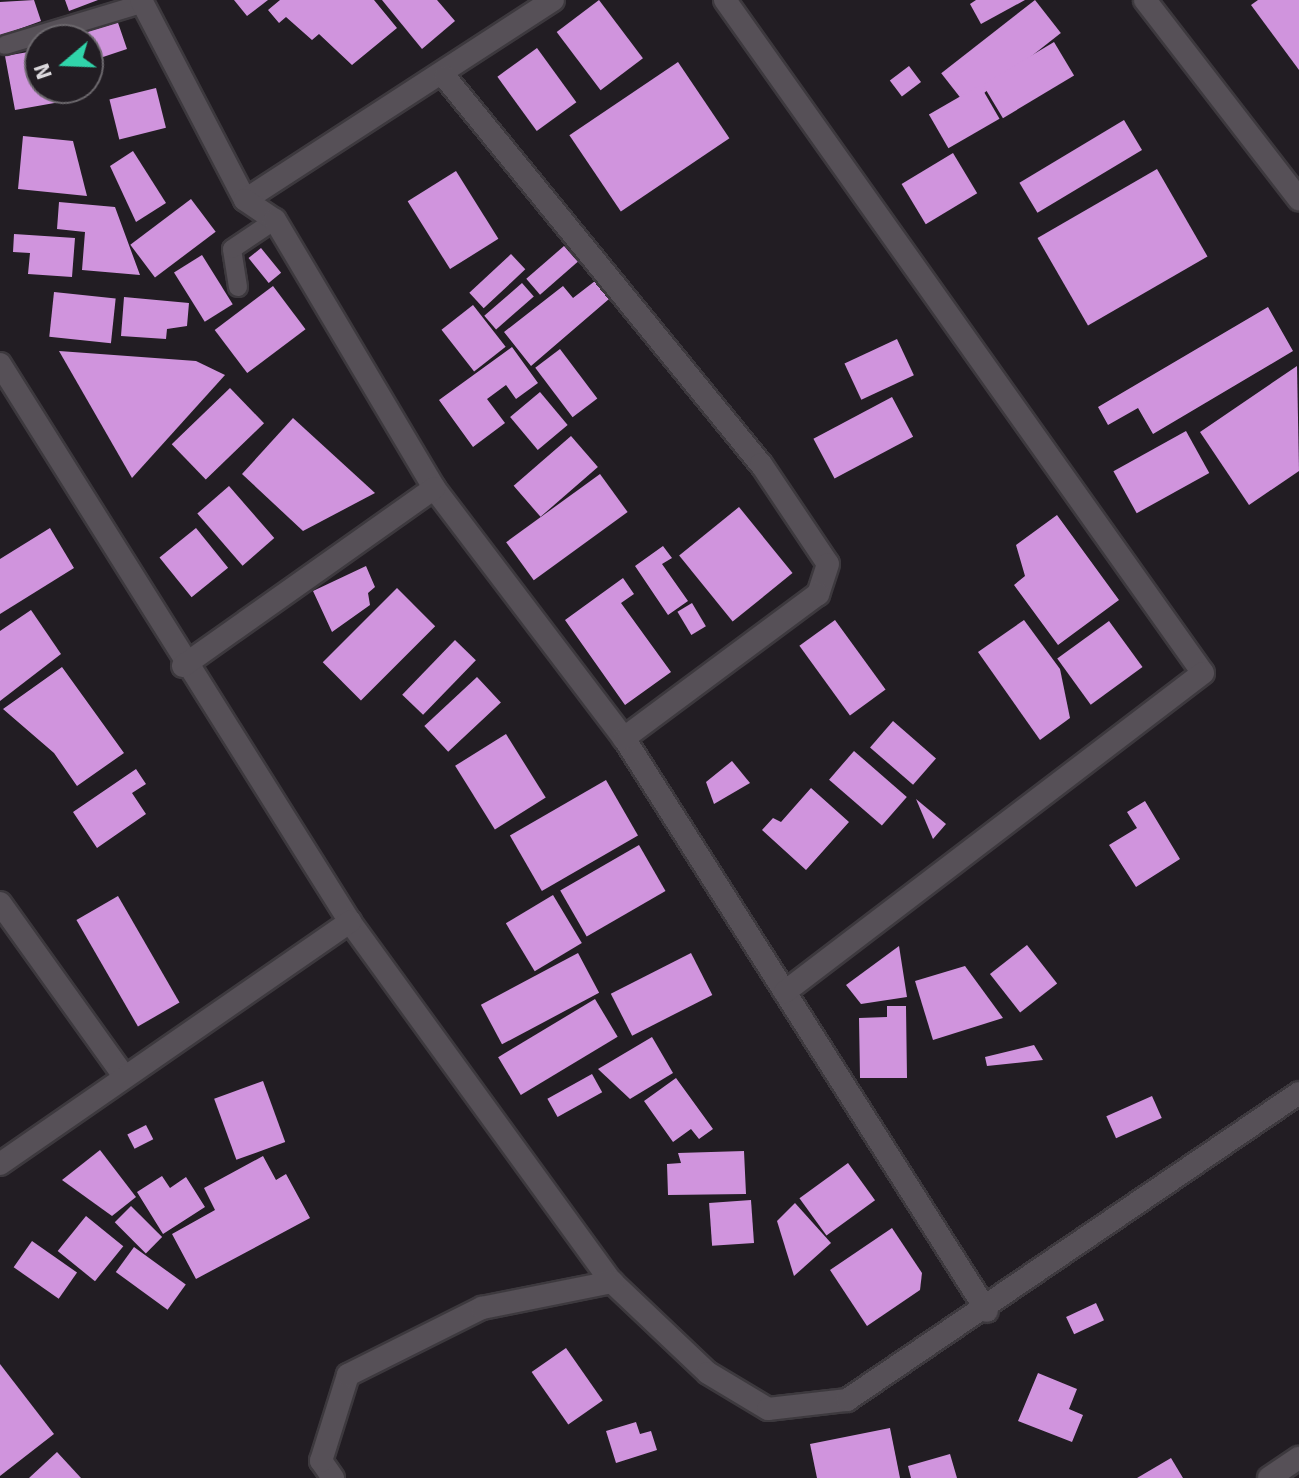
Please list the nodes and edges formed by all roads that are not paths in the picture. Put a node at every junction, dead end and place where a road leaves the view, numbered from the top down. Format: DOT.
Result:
graph roads {
  1 [pos="553,0"];
  2 [pos="725,0"];
  3 [pos="1145,0"];
  4 [pos="141,2"];
  5 [pos="5,45"];
  6 [pos="445,77"];
  7 [pos="1299,199"];
  8 [pos="245,200"];
  9 [pos="275,220"];
  10 [pos="238,287"];
  11 [pos="0,364"];
  12 [pos="434,488"];
  13 [pos="183,666"];
  14 [pos="624,738"];
  15 [pos="0,903"];
  16 [pos="350,922"];
  17 [pos="785,992"];
  18 [pos="124,1076"];
  19 [pos="1299,1093"];
  20 [pos="0,1164"];
  21 [pos="612,1282"];
  22 [pos="987,1311"];
  23 [pos="1299,1458"];
  24 [pos="333,1478"];
  25 [pos="1269,1478"];
  1 -- 6 [label="street"];
  2 -- 17 [label="street"];
  3 -- 7 [label="street"];
  4 -- 5 [label="lane"];
  4 -- 8 [label="street"];
  6 -- 8 [label="street"];
  6 -- 14 [label="street"];
  8 -- 9 [label="street"];
  9 -- 10 [label="lane"];
  9 -- 12 [label="street"];
  11 -- 13 [label="street"];
  12 -- 13 [label="street"];
  12 -- 14 [label="street"];
  13 -- 16 [label="street"];
  14 -- 17 [label="street"];
  15 -- 18 [label="street"];
  16 -- 18 [label="street"];
  16 -- 21 [label="street"];
  17 -- 22 [label="street"];
  18 -- 20 [label="street"];
  19 -- 22 [label="street"];
  21 -- 22 [label="street"];
  21 -- 24 [label="street"];
  23 -- 25 [label="street"];
}
